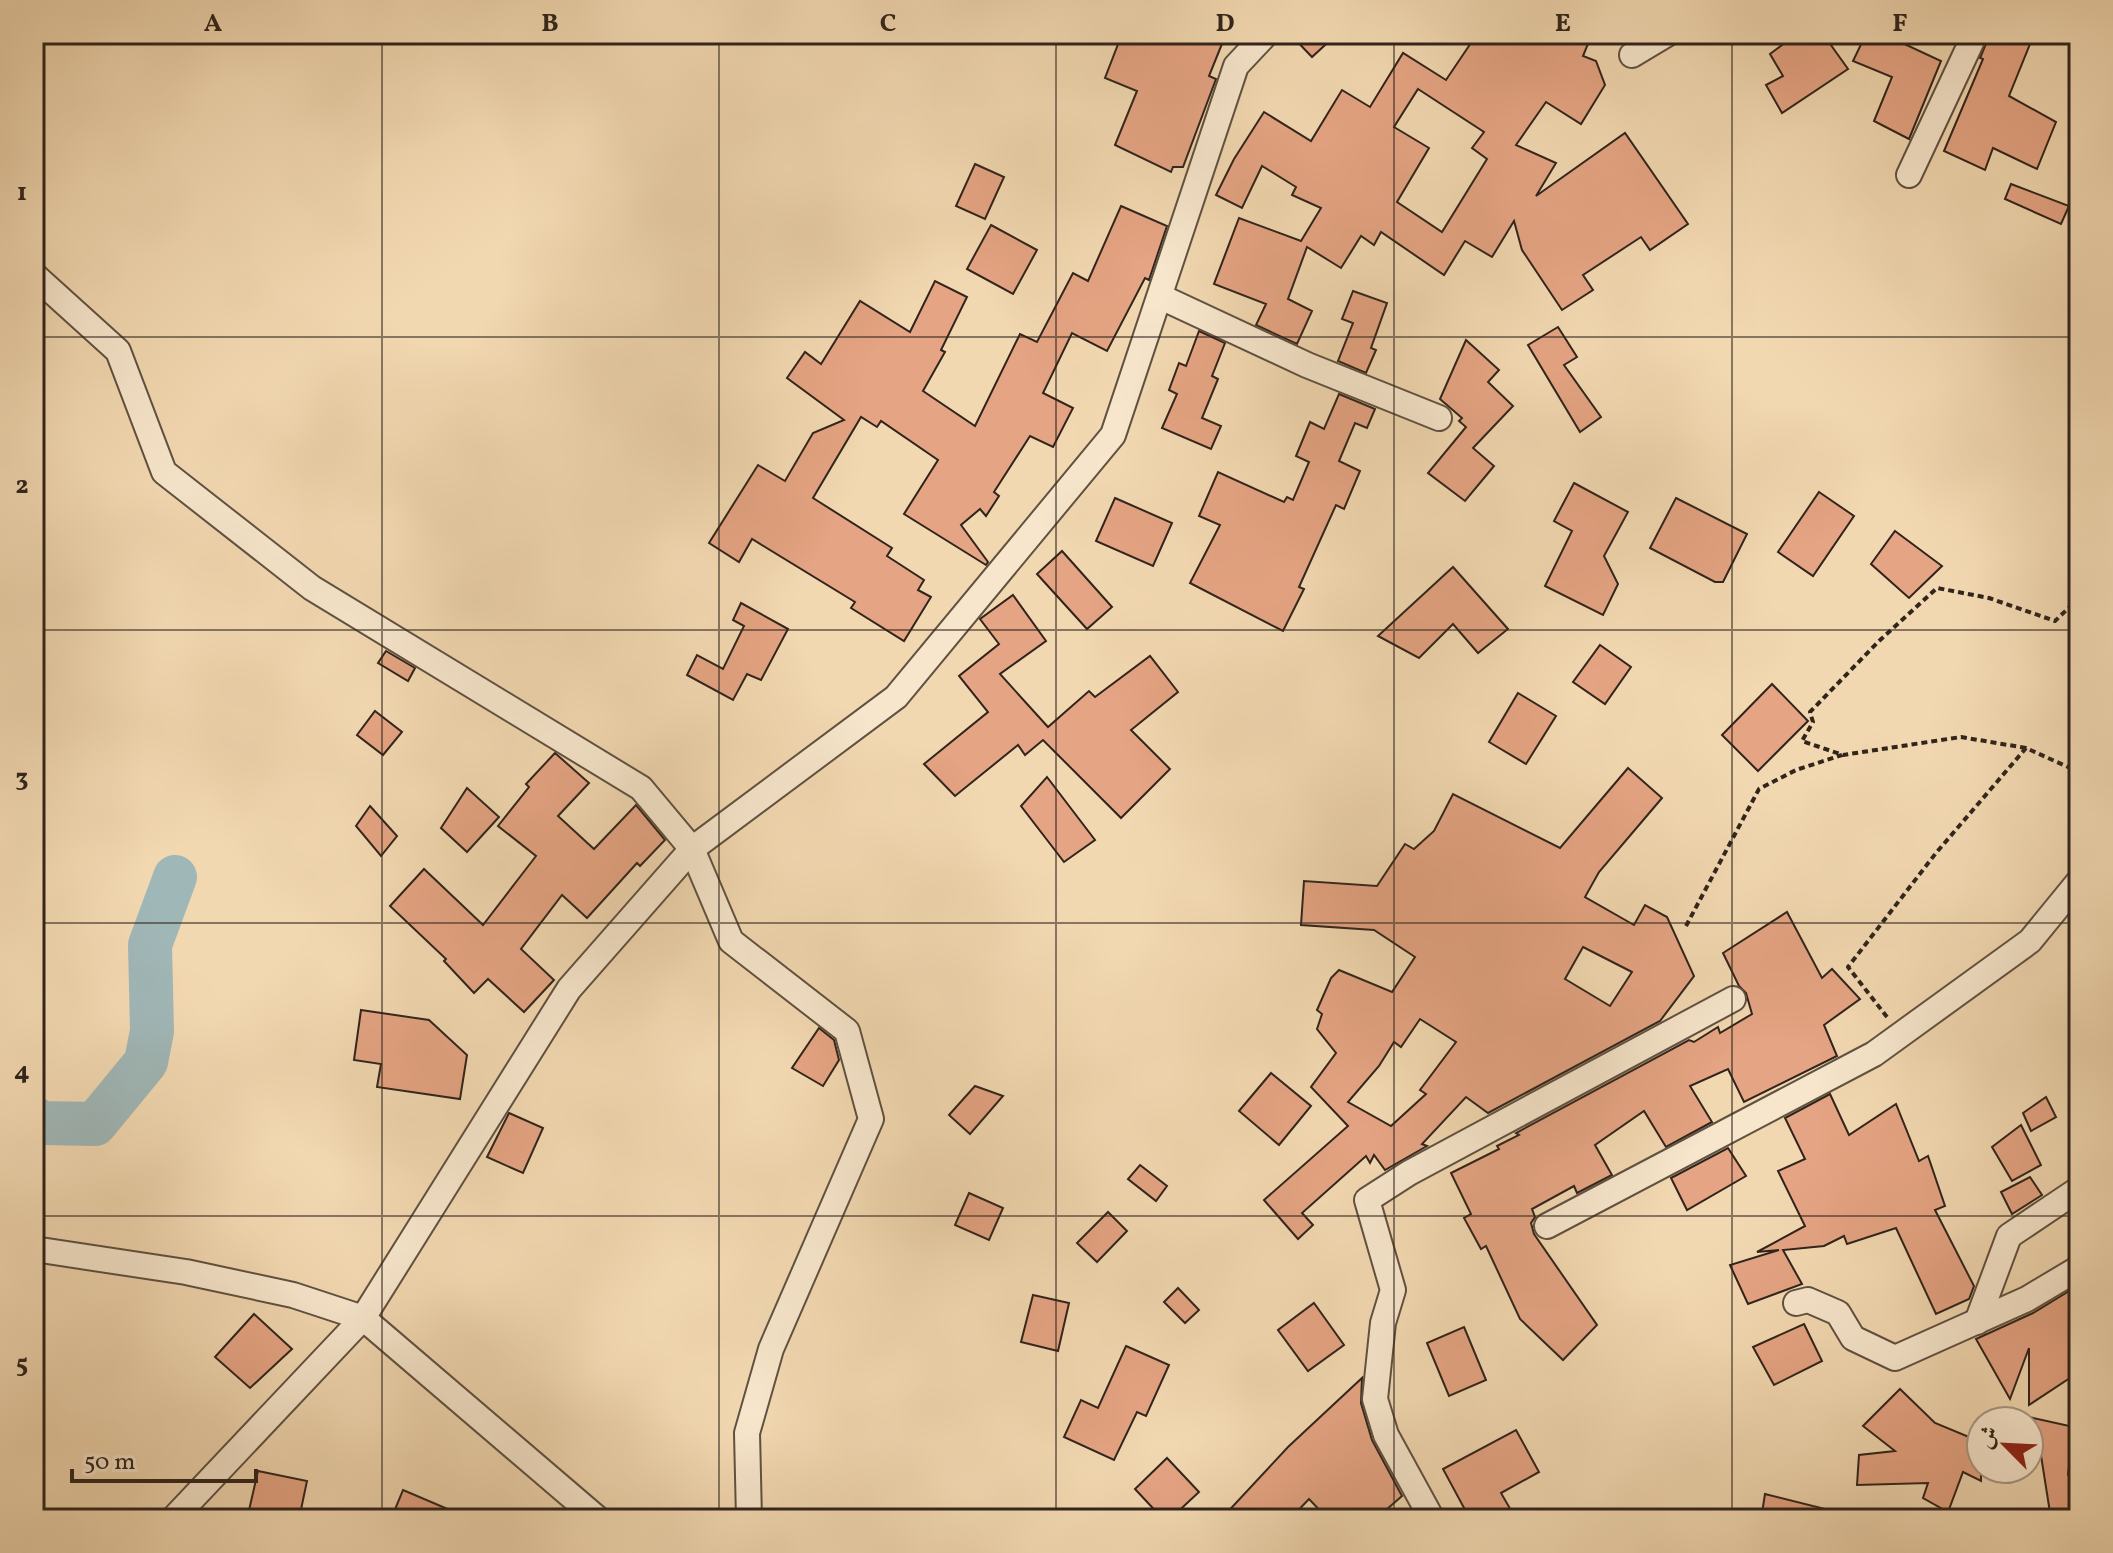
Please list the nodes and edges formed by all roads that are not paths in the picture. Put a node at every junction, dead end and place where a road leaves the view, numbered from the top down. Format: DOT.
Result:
graph roads {
  1 [pos="1667,34"];
  2 [pos="1975,34"];
  3 [pos="1255,39"];
  4 [pos="1632,55"];
  5 [pos="1909,175"];
  6 [pos="34,275"];
  7 [pos="1161,297"];
  8 [pos="1439,418"];
  9 [pos="692,849"];
  10 [pos="2079,881"];
  11 [pos="1733,999"];
  12 [pos="2079,1189"];
  13 [pos="1547,1226"];
  14 [pos="34,1249"];
  15 [pos="2079,1268"];
  16 [pos="1796,1303"];
  17 [pos="363,1318"];
  18 [pos="1977,1322"];
  19 [pos="173,1519"];
  20 [pos="598,1519"];
  21 [pos="749,1519"];
  22 [pos="1432,1519"];
  1 -- 4 [label="street"];
  2 -- 5 [label="street"];
  3 -- 7 [label="street"];
  6 -- 9 [label="street"];
  7 -- 8 [label="street"];
  7 -- 9 [label="street"];
  9 -- 17 [label="street"];
  9 -- 21 [label="street"];
  10 -- 13 [label="street"];
  11 -- 22 [label="street"];
  12 -- 18 [label="street"];
  14 -- 17 [label="street"];
  15 -- 18 [label="street"];
  16 -- 18 [label="street"];
  17 -- 19 [label="street"];
  17 -- 20 [label="street"];
}
